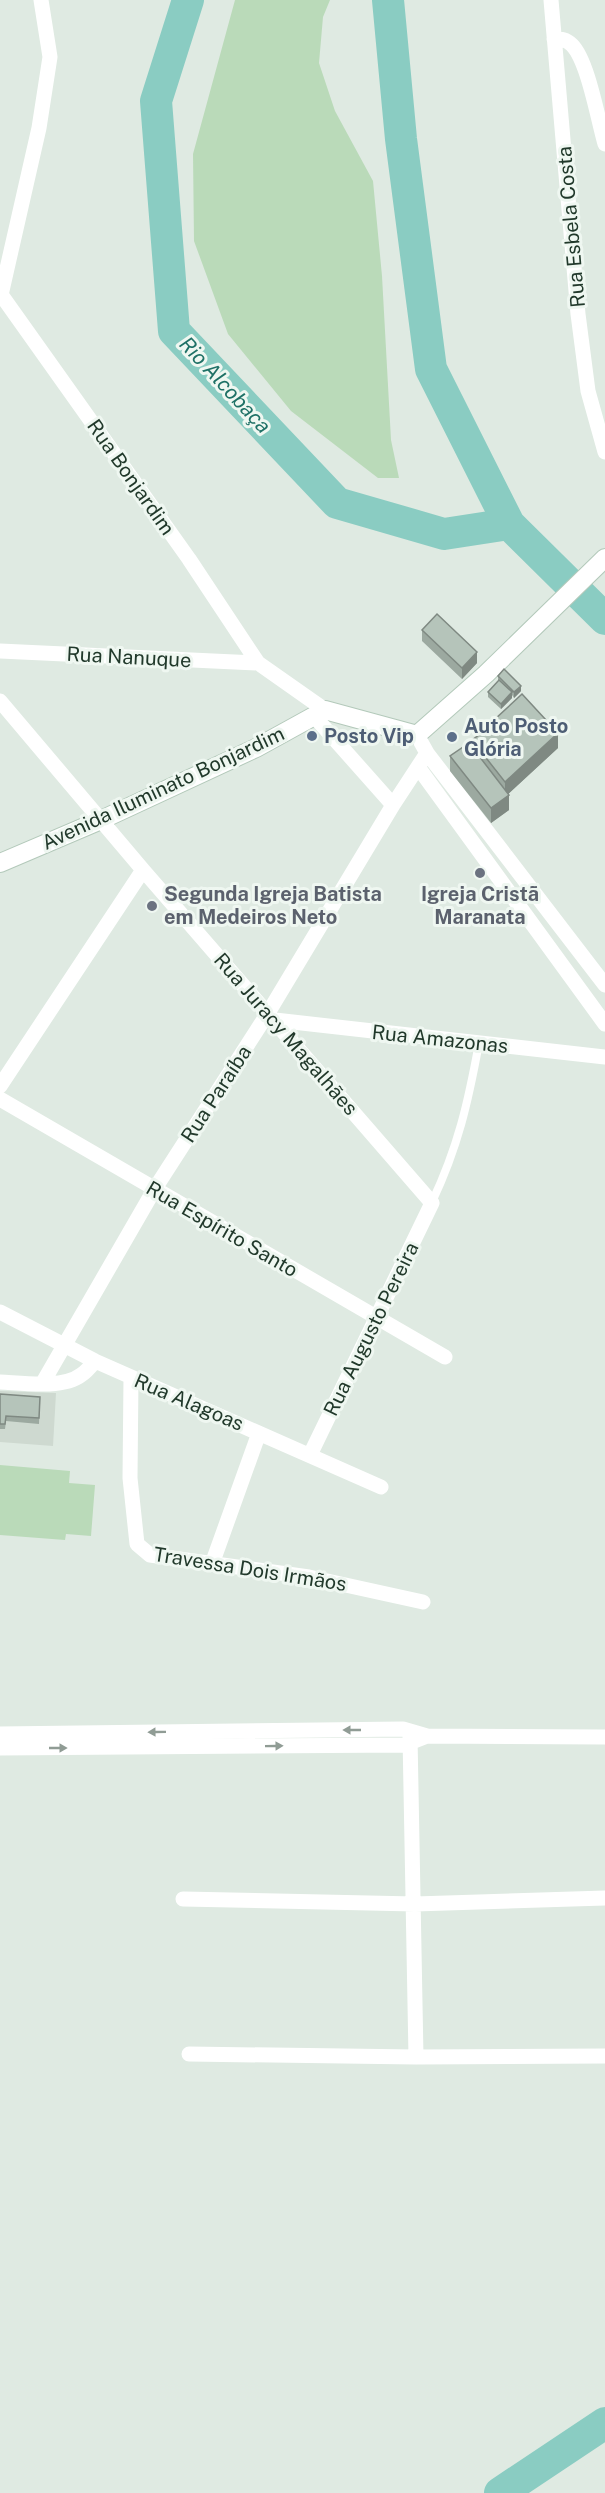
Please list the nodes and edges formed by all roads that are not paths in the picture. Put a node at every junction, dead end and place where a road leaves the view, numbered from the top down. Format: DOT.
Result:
graph roads {
  1 [pos="41,0"];
  2 [pos="551,0"];
  3 [pos="554,39"];
  4 [pos="605,144"];
  5 [pos="1,294"];
  6 [pos="605,452"];
  7 [pos="605,558"];
  8 [pos="0,651"];
  9 [pos="258,663"];
  10 [pos="0,701"];
  11 [pos="320,713"];
  12 [pos="417,735"];
  13 [pos="427,753"];
  14 [pos="418,767"];
  15 [pos="393,805"];
  16 [pos="101,820"];
  17 [pos="0,863"];
  18 [pos="143,870"];
  19 [pos="605,985"];
  20 [pos="271,1016"];
  21 [pos="605,1023"];
  22 [pos="479,1043"];
  23 [pos="605,1057"];
  24 [pos="0,1086"];
  25 [pos="0,1099"];
  26 [pos="154,1190"];
  27 [pos="432,1203"];
  28 [pos="0,1312"];
  29 [pos="375,1318"];
  30 [pos="63,1347"];
  31 [pos="445,1357"];
  32 [pos="95,1361"];
  33 [pos="131,1378"];
  34 [pos="0,1382"];
  35 [pos="42,1384"];
  36 [pos="259,1433"];
  37 [pos="310,1455"];
  38 [pos="381,1486"];
  39 [pos="212,1564"];
  40 [pos="423,1602"];
  41 [pos="410,1737"];
  42 [pos="605,1737"];
  43 [pos="3,1741"];
  44 [pos="605,1898"];
  45 [pos="183,1899"];
  46 [pos="415,1904"];
  47 [pos="189,2054"];
  48 [pos="605,2056"];
  49 [pos="416,2057"];
  1 -- 5 [label="street"];
  2 -- 3 [label="street, Rua Esbela Costa"];
  3 -- 4 [label="street"];
  3 -- 6 [label="street, Rua Esbela Costa"];
  5 -- 9 [label="street, Rua Bonjardim"];
  7 -- 12 [label="street"];
  8 -- 9 [label="street, Rua Nanuque"];
  9 -- 11 [label="street"];
  10 -- 16 [label="street, Rua Juracy Magalhães"];
  11 -- 12 [label="street"];
  11 -- 15 [label="street"];
  11 -- 16 [label="street, Avenida Iluminato Bonjardim"];
  12 -- 13 [label="street"];
  13 -- 14 [label="street, Rua Paraíba"];
  13 -- 19 [label="street"];
  14 -- 15 [label="street, Rua Paraíba"];
  14 -- 21 [label="street"];
  15 -- 20 [label="street, Rua Paraíba"];
  16 -- 17 [label="street, Avenida Iluminato Bonjardim"];
  16 -- 18 [label="street, Rua Juracy Magalhães"];
  18 -- 20 [label="street, Rua Juracy Magalhães"];
  18 -- 24 [label="street"];
  20 -- 22 [label="street, Rua Amazonas"];
  20 -- 26 [label="street, Rua Paraíba"];
  20 -- 27 [label="street, Rua Juracy Magalhães"];
  22 -- 23 [label="street, Rua Amazonas"];
  22 -- 27 [label="lane"];
  25 -- 26 [label="street, Rua Espírito Santo"];
  26 -- 29 [label="street, Rua Espírito Santo"];
  26 -- 30 [label="street, Rua Paraíba"];
  27 -- 29 [label="street, Rua Augusto Pereira"];
  28 -- 30 [label="street, Rua Alagoas"];
  29 -- 31 [label="street, Rua Espírito Santo"];
  29 -- 37 [label="street, Rua Augusto Pereira"];
  30 -- 32 [label="street, Rua Alagoas"];
  30 -- 35 [label="street, Rua Paraíba"];
  32 -- 33 [label="street, Rua Alagoas"];
  32 -- 35 [label="street"];
  33 -- 36 [label="street, Rua Alagoas"];
  33 -- 39 [label="street, Travessa Dois Irmãos"];
  34 -- 35 [label="street"];
  36 -- 37 [label="street, Rua Alagoas"];
  36 -- 39 [label="street"];
  37 -- 38 [label="street, Rua Alagoas"];
  39 -- 40 [label="street, Travessa Dois Irmãos"];
  41 -- 42 [label="street"];
  41 -- 43 [label="street"];
  41 -- 46 [label="street"];
  44 -- 46 [label="street"];
  45 -- 46 [label="street"];
  46 -- 49 [label="street"];
  47 -- 49 [label="street"];
  48 -- 49 [label="street"];
}
